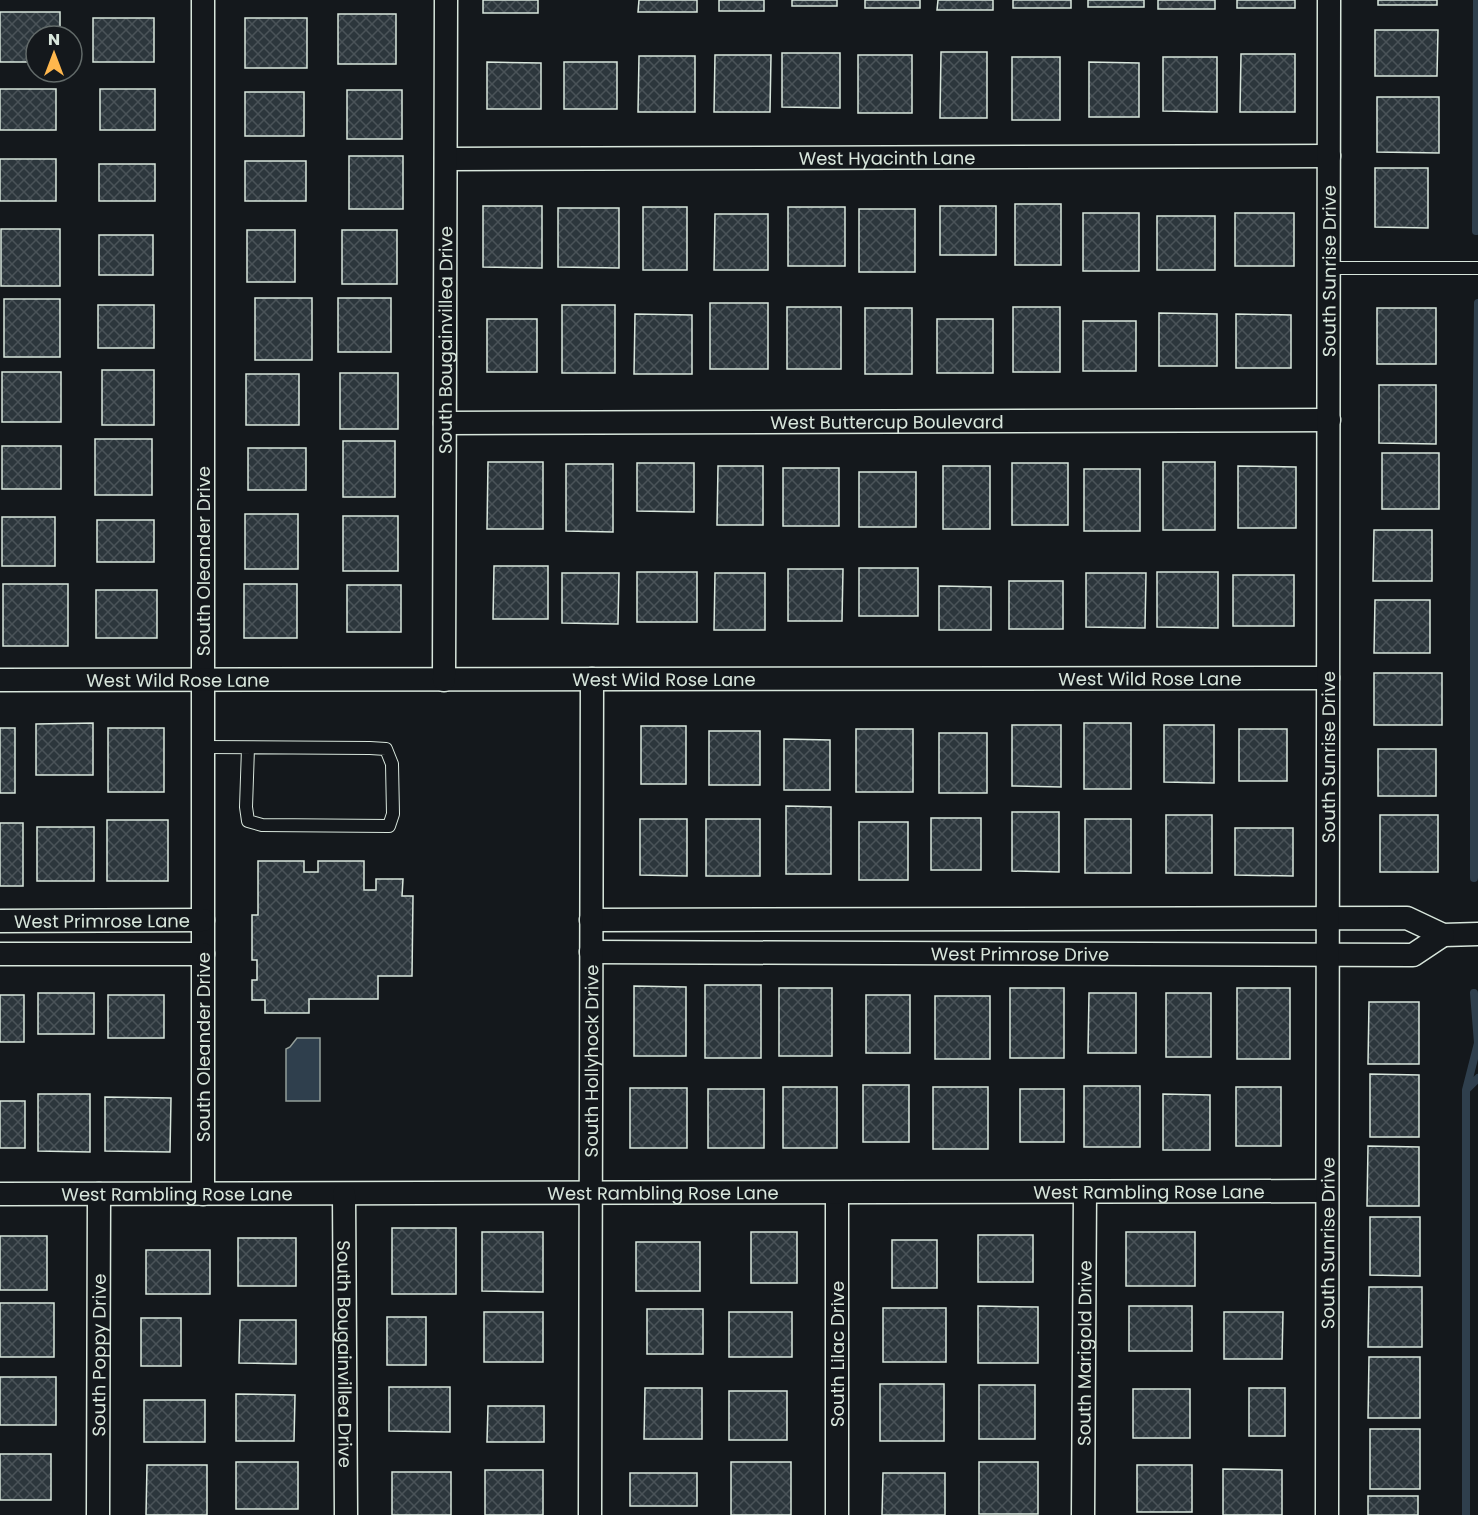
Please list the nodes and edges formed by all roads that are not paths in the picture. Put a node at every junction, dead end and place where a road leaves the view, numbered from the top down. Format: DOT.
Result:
graph roads {
  1 [pos="203,0"];
  2 [pos="446,0"];
  3 [pos="1329,0"];
  4 [pos="1329,156"];
  5 [pos="446,159"];
  6 [pos="1329,268"];
  7 [pos="1478,268"];
  8 [pos="1329,420"];
  9 [pos="445,423"];
  10 [pos="1328,678"];
  11 [pos="592,679"];
  12 [pos="203,680"];
  13 [pos="444,680"];
  14 [pos="0,681"];
  15 [pos="203,747"];
  16 [pos="248,748"];
  17 [pos="1328,918"];
  18 [pos="204,920"];
  19 [pos="591,920"];
  20 [pos="0,921"];
  21 [pos="1443,934"];
  22 [pos="1478,934"];
  23 [pos="591,952"];
  24 [pos="0,954"];
  25 [pos="204,954"];
  26 [pos="1328,955"];
  27 [pos="1327,1191"];
  28 [pos="1085,1192"];
  29 [pos="591,1193"];
  30 [pos="837,1193"];
  31 [pos="0,1194"];
  32 [pos="99,1194"];
  33 [pos="203,1194"];
  34 [pos="344,1194"];
  35 [pos="98,1515"];
  36 [pos="346,1515"];
  37 [pos="590,1515"];
  38 [pos="837,1515"];
  39 [pos="1083,1515"];
  40 [pos="1327,1515"];
  1 -- 12 [label="street, South Oleander Drive"];
  2 -- 5 [label="street, South Bougainvillea Drive"];
  3 -- 4 [label="street, South Sunrise Drive"];
  4 -- 5 [label="street, West Hyacinth Lane"];
  4 -- 6 [label="street, South Sunrise Drive"];
  5 -- 9 [label="street, South Bougainvillea Drive"];
  6 -- 7 [label="lane"];
  6 -- 8 [label="street, South Sunrise Drive"];
  8 -- 9 [label="street, West Buttercup Boulevard"];
  8 -- 10 [label="street, South Sunrise Drive"];
  9 -- 13 [label="street, South Bougainvillea Drive"];
  10 -- 11 [label="street, West Wild Rose Lane"];
  10 -- 17 [label="street, South Sunrise Drive"];
  11 -- 13 [label="street, West Wild Rose Lane"];
  11 -- 19 [label="street, South Hollyhock Drive"];
  12 -- 13 [label="street, West Wild Rose Lane"];
  12 -- 14 [label="street, West Wild Rose Lane"];
  12 -- 15 [label="street, South Oleander Drive"];
  15 -- 16 [label="lane"];
  15 -- 18 [label="street, South Oleander Drive"];
  16 -- 16 [label="lane"];
  17 -- 19 [label="street, West Primrose Drive"];
  17 -- 21 [label="street, West Primrose Drive"];
  17 -- 26 [label="street, South Sunrise Drive"];
  18 -- 20 [label="street, West Primrose Lane"];
  18 -- 25 [label="street, South Oleander Drive"];
  19 -- 23 [label="street, South Hollyhock Drive"];
  21 -- 22 [label="street, West Primrose Drive"];
  21 -- 26 [label="street, West Primrose Drive"];
  23 -- 26 [label="street, West Primrose Drive"];
  23 -- 29 [label="street, South Hollyhock Drive"];
  24 -- 25 [label="street, West Primrose Lane"];
  25 -- 33 [label="street, South Oleander Drive"];
  26 -- 27 [label="street, South Sunrise Drive"];
  27 -- 28 [label="street, West Rambling Rose Lane"];
  27 -- 40 [label="street, South Sunrise Drive"];
  28 -- 30 [label="street, West Rambling Rose Lane"];
  28 -- 39 [label="street, South Marigold Drive"];
  29 -- 30 [label="street, West Rambling Rose Lane"];
  29 -- 34 [label="street, West Rambling Rose Lane"];
  29 -- 37 [label="street, South Hollyhock Drive"];
  30 -- 38 [label="street, South Lilac Drive"];
  31 -- 32 [label="street, West Rambling Rose Lane"];
  32 -- 33 [label="street, West Rambling Rose Lane"];
  32 -- 35 [label="street, South Poppy Drive"];
  33 -- 34 [label="street, West Rambling Rose Lane"];
  34 -- 36 [label="street, South Bougainvillea Drive"];
}
